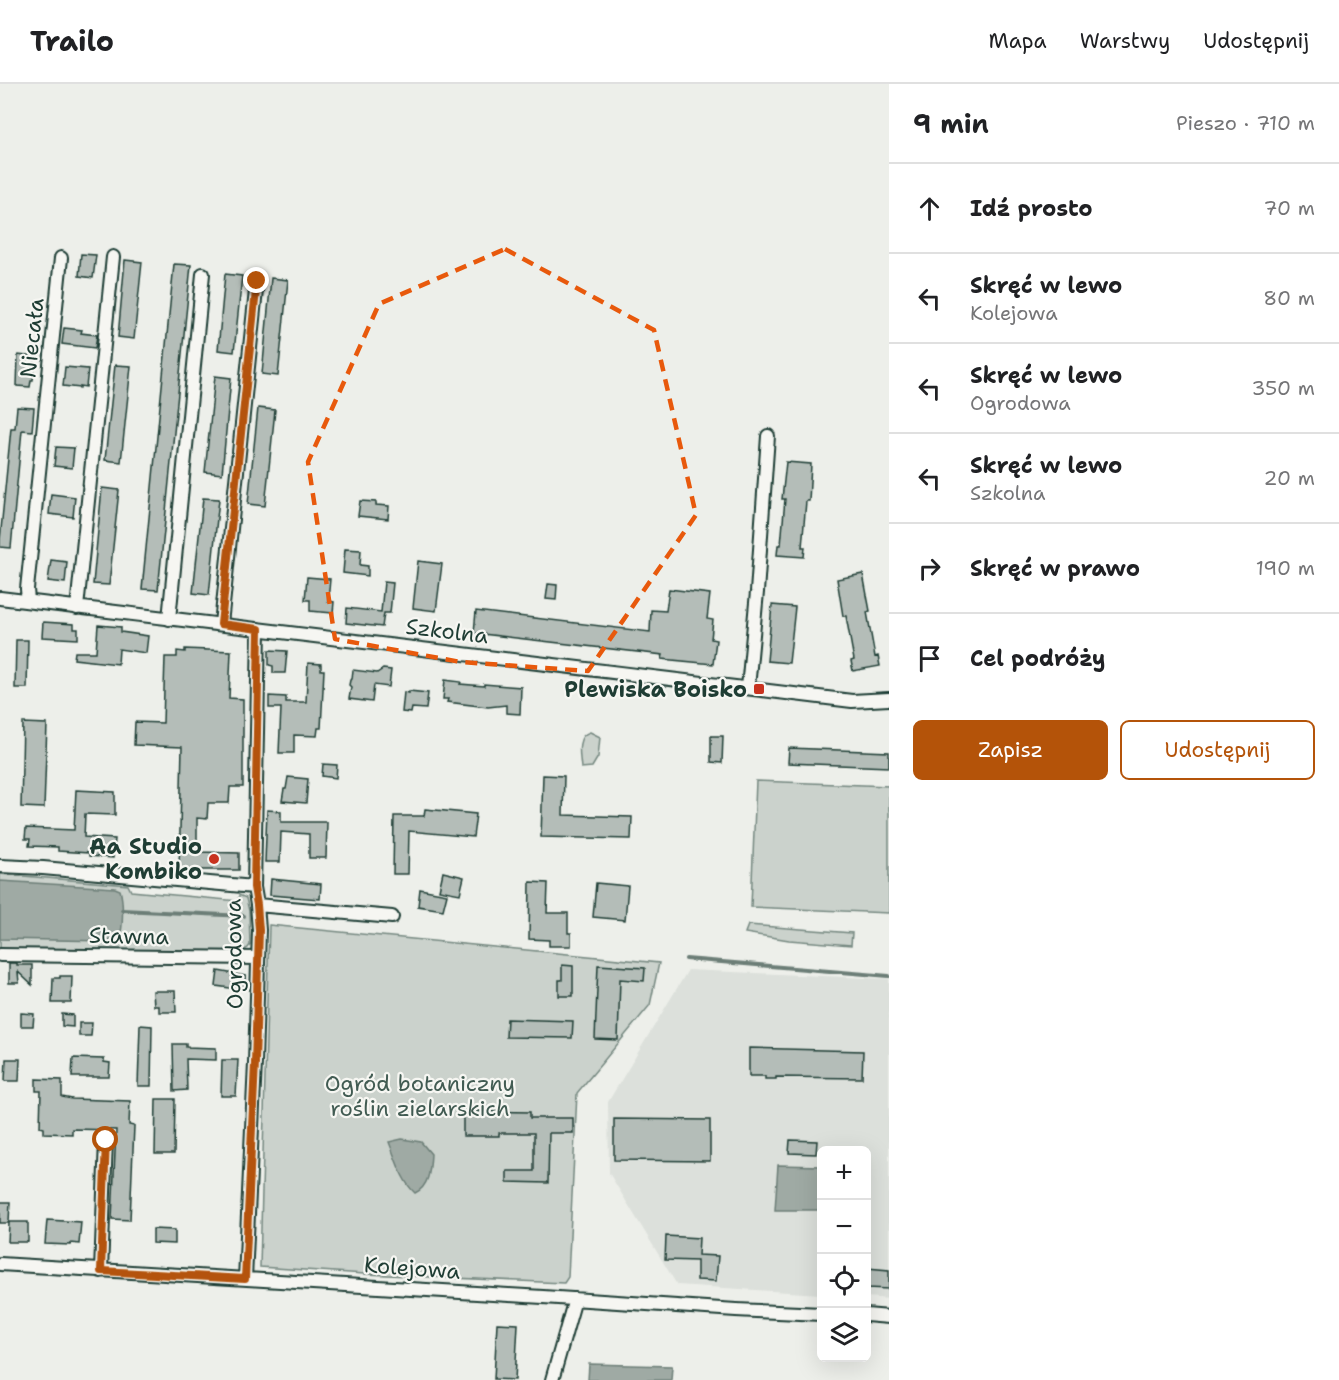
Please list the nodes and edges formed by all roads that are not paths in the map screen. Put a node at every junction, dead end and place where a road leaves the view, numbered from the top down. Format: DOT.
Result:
graph roads {
  1 [pos="113,256"];
  2 [pos="61,258"];
  3 [pos="203,274"];
  4 [pos="257,281"];
  5 [pos="768,436"];
  6 [pos="0,598"];
  7 [pos="28,601"];
  8 [pos="77,608"];
  9 [pos="169,618"];
  10 [pos="221,624"];
  11 [pos="259,629"];
  12 [pos="748,688"];
  13 [pos="889,699"];
  14 [pos="0,866"];
  15 [pos="254,887"];
  16 [pos="257,905"];
  17 [pos="392,917"];
  18 [pos="0,956"];
  19 [pos="258,958"];
  20 [pos="106,1140"];
  21 [pos="0,1264"];
  22 [pos="101,1271"];
  23 [pos="245,1279"];
  24 [pos="575,1299"];
  25 [pos="817,1314"];
  26 [pos="871,1315"];
  27 [pos="889,1317"];
  28 [pos="552,1380"];
  1 -- 8 [label="street"];
  2 -- 7 [label="street, Niecała"];
  3 -- 9 [label="street"];
  4 -- 10 [label="street"];
  5 -- 12 [label="street"];
  6 -- 7 [label="street, Szkolna"];
  7 -- 8 [label="street, Szkolna"];
  8 -- 9 [label="street, Szkolna"];
  9 -- 10 [label="street, Szkolna"];
  10 -- 11 [label="street, Szkolna"];
  11 -- 12 [label="street, Szkolna"];
  11 -- 15 [label="street, Ogrodowa"];
  12 -- 13 [label="street, Szkolna"];
  14 -- 15 [label="street"];
  15 -- 16 [label="street, Ogrodowa"];
  16 -- 17 [label="street"];
  16 -- 19 [label="street, Ogrodowa"];
  18 -- 19 [label="street, Stawna"];
  19 -- 23 [label="street, Ogrodowa"];
  20 -- 22 [label="street"];
  21 -- 22 [label="street, Kolejowa"];
  22 -- 23 [label="street, Kolejowa"];
  23 -- 24 [label="street, Kolejowa"];
  24 -- 25 [label="street, Kolejowa"];
  24 -- 28 [label="street"];
  26 -- 27 [label="street"];
}
